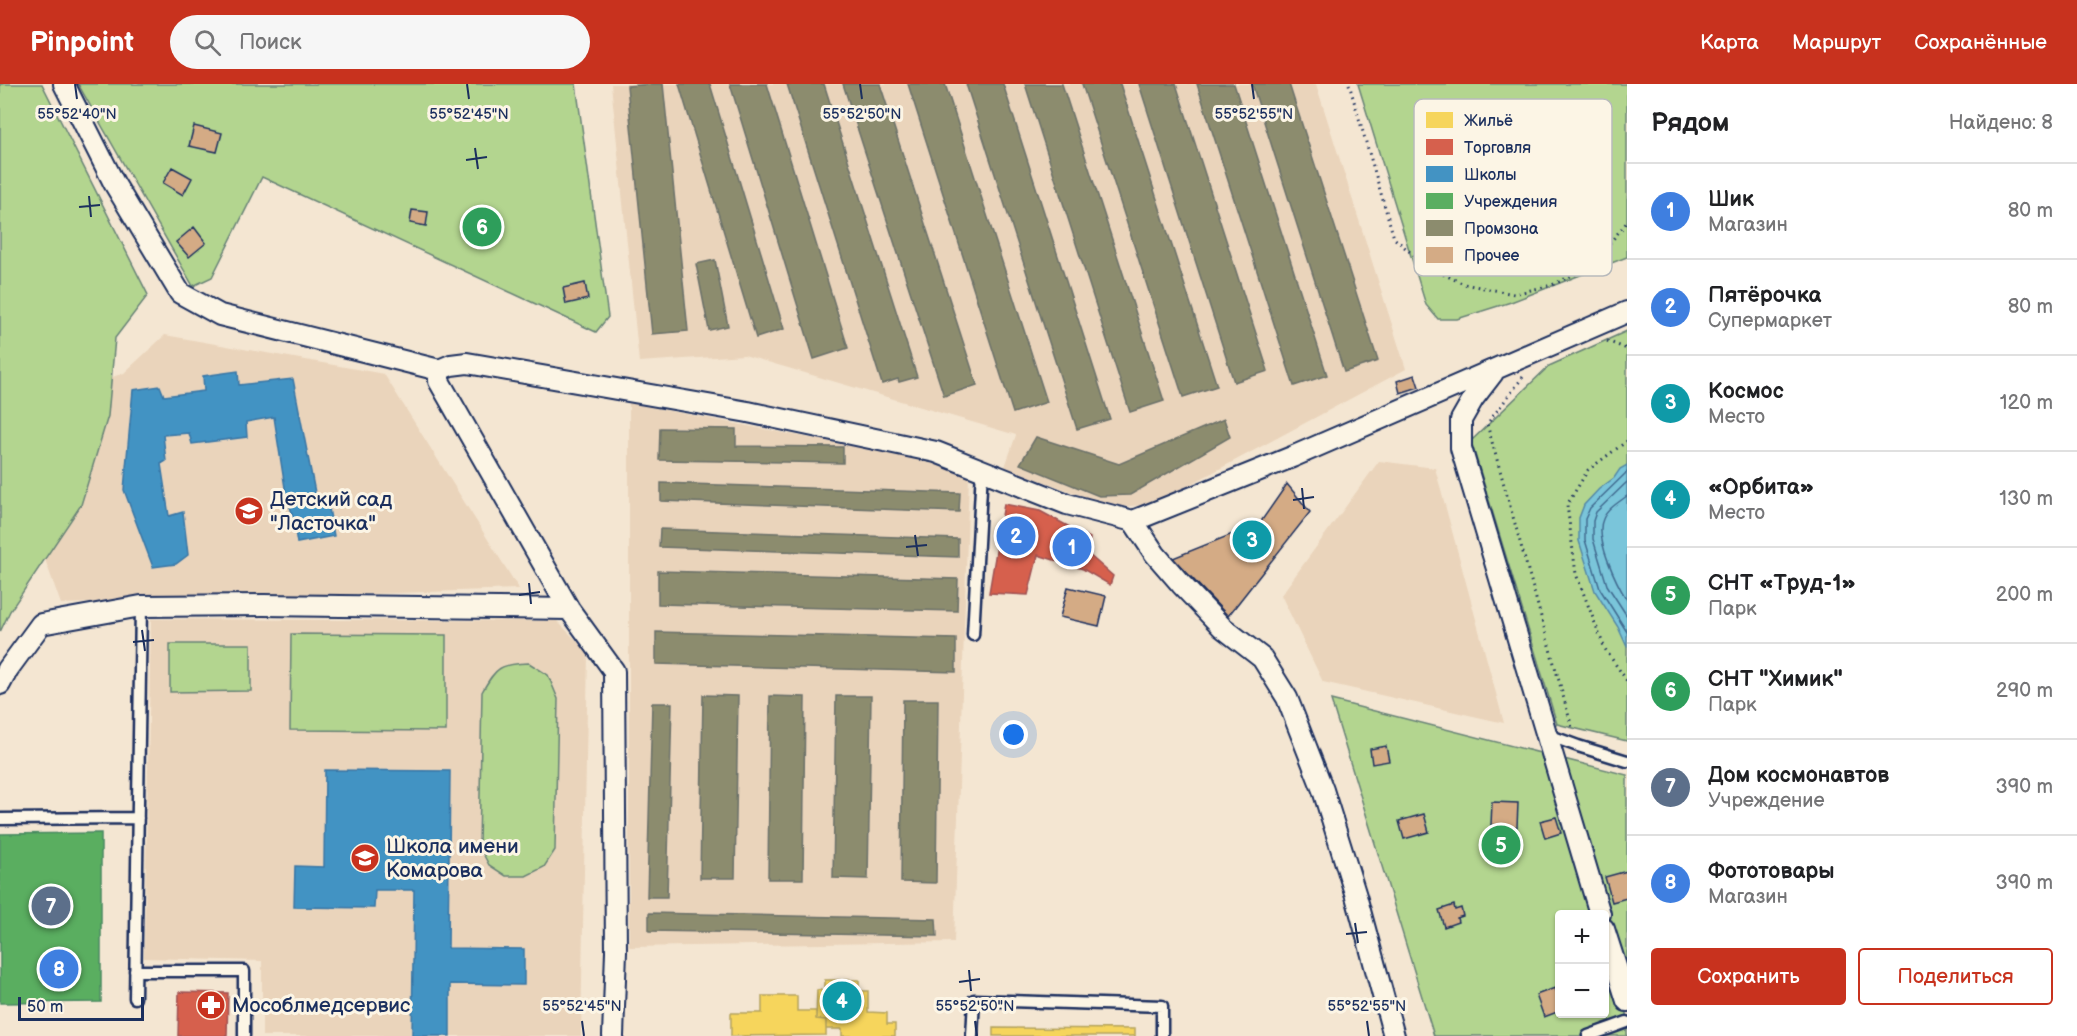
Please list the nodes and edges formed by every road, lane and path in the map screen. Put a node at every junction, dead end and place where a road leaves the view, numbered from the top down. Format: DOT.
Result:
graph roads {
  1 [pos="64,84"];
  2 [pos="1348,84"];
  3 [pos="1627,222"];
  4 [pos="1612,240"];
  5 [pos="1414,256"];
  6 [pos="1447,276"];
  7 [pos="1571,276"];
  8 [pos="1627,312"];
  9 [pos="1544,349"];
  10 [pos="439,370"];
  11 [pos="1494,371"];
  12 [pos="1627,441"];
  13 [pos="982,470"];
  14 [pos="1133,520"];
  15 [pos="141,606"];
  16 [pos="569,609"];
  17 [pos="973,635"];
  18 [pos="1627,681"];
  19 [pos="0,684"];
  20 [pos="1548,735"];
  21 [pos="1578,747"];
  22 [pos="1627,761"];
  23 [pos="138,818"];
  24 [pos="0,819"];
  25 [pos="1599,910"];
  26 [pos="1609,942"];
  27 [pos="135,971"];
  28 [pos="135,998"];
  29 [pos="1627,1001"];
  30 [pos="1627,1022"];
  31 [pos="244,1036"];
  32 [pos="613,1036"];
  33 [pos="972,1036"];
  34 [pos="1162,1036"];
  35 [pos="1394,1036"];
  36 [pos="1588,1036"];
  1 -- 10 [label="street"];
  2 -- 5 [label="path"];
  3 -- 4 [label="path"];
  6 -- 7 [label="path"];
  8 -- 9 [label="street"];
  9 -- 11 [label="street"];
  9 -- 21 [label="path"];
  10 -- 13 [label="street"];
  10 -- 16 [label="street"];
  11 -- 14 [label="street"];
  11 -- 20 [label="street"];
  12 -- 18 [label="path"];
  13 -- 14 [label="street"];
  13 -- 17 [label="lane"];
  14 -- 35 [label="street"];
  15 -- 16 [label="street"];
  15 -- 19 [label="street"];
  15 -- 23 [label="lane"];
  16 -- 32 [label="street"];
  20 -- 21 [label="lane"];
  20 -- 25 [label="street"];
  21 -- 22 [label="lane"];
  23 -- 24 [label="lane"];
  23 -- 27 [label="lane"];
  26 -- 29 [label="street"];
  27 -- 28 [label="lane"];
  27 -- 31 [label="lane"];
  30 -- 36 [label="lane"];
  33 -- 34 [label="lane"];
}
